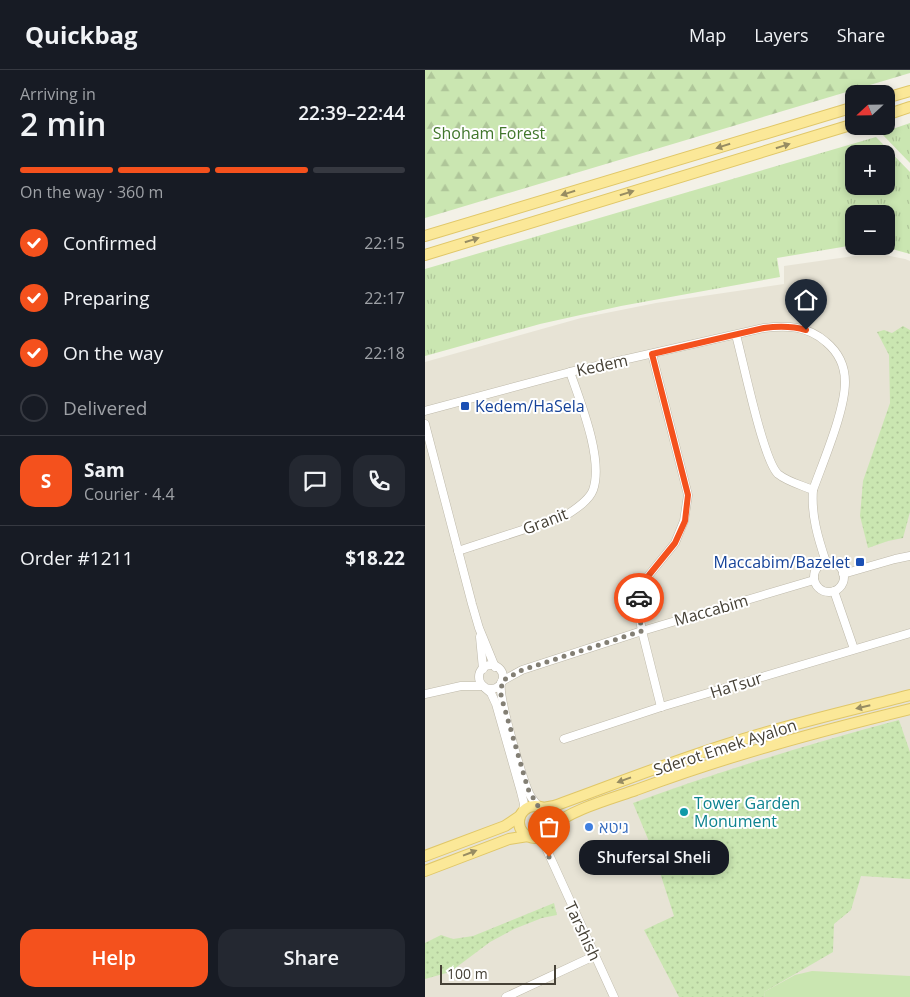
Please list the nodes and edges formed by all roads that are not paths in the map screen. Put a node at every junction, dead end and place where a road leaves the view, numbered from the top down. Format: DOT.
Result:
graph roads {
  1 [pos="910,91"];
  2 [pos="895,95"];
  3 [pos="910,107"];
  4 [pos="845,111"];
  5 [pos="895,112"];
  6 [pos="845,127"];
  7 [pos="425,236"];
  8 [pos="425,255"];
  9 [pos="736,334"];
  10 [pos="652,354"];
  11 [pos="570,372"];
  12 [pos="425,411"];
  13 [pos="425,424"];
  14 [pos="813,490"];
  15 [pos="458,551"];
  16 [pos="910,556"];
  17 [pos="826,562"];
  18 [pos="843,574"];
  19 [pos="814,580"];
  20 [pos="834,591"];
  21 [pos="479,628"];
  22 [pos="642,631"];
  23 [pos="910,633"];
  24 [pos="854,649"];
  25 [pos="498,669"];
  26 [pos="522,670"];
  27 [pos="481,672"];
  28 [pos="501,682"];
  29 [pos="461,686"];
  30 [pos="484,687"];
  31 [pos="425,694"];
  32 [pos="910,695"];
  33 [pos="661,707"];
  34 [pos="910,709"];
  35 [pos="563,739"];
  36 [pos="541,807"];
  37 [pos="522,814"];
  38 [pos="549,828"];
  39 [pos="528,836"];
  40 [pos="541,837"];
  41 [pos="425,856"];
  42 [pos="425,871"];
  43 [pos="594,956"];
  44 [pos="509,996"];
  45 [pos="614,997"];
  1 -- 2 [label="main road"];
  3 -- 5 [label="main road"];
  4 -- 7 [label="main road, one-way"];
  8 -- 6 [label="main road, one-way"];
  9 -- 10 [label="street, Kedem"];
  9 -- 14 [label="street"];
  9 -- 14 [label="street, Kedem"];
  10 -- 11 [label="street, Kedem"];
  10 -- 22 [label="street"];
  11 -- 12 [label="street, Kedem"];
  11 -- 15 [label="street, Granit"];
  13 -- 15 [label="street"];
  14 -- 17 [label="street"];
  15 -- 21 [label="street"];
  16 -- 18 [label="street"];
  17 -- 18 [label="street"];
  17 -- 19 [label="street"];
  18 -- 20 [label="street"];
  19 -- 20 [label="street"];
  19 -- 22 [label="street, Maccabim"];
  20 -- 24 [label="street"];
  21 -- 25 [label="street"];
  21 -- 27 [label="street"];
  22 -- 26 [label="street, Maccabim"];
  22 -- 33 [label="street"];
  23 -- 24 [label="street, HaTsur"];
  24 -- 33 [label="street, HaTsur"];
  25 -- 26 [label="street, Maccabim"];
  25 -- 27 [label="street"];
  25 -- 28 [label="street"];
  26 -- 28 [label="street, Maccabim"];
  27 -- 29 [label="street"];
  27 -- 30 [label="street"];
  28 -- 30 [label="street"];
  28 -- 36 [label="street"];
  29 -- 30 [label="street"];
  29 -- 31 [label="street"];
  30 -- 37 [label="street"];
  32 -- 36 [label="main road, Sderot Emek Ayalon, one-way"];
  33 -- 35 [label="street, HaTsur"];
  34 -- 38 [label="main road, Sderot Emek Ayalon"];
  36 -- 37 [label="main road"];
  36 -- 38 [label="main road"];
  37 -- 39 [label="main road"];
  37 -- 41 [label="main road"];
  38 -- 40 [label="main road"];
  39 -- 40 [label="main road"];
  42 -- 39 [label="main road, one-way"];
  40 -- 43 [label="street, Tarshish"];
  43 -- 44 [label="street"];
  43 -- 45 [label="street, Tarshish"];
}
